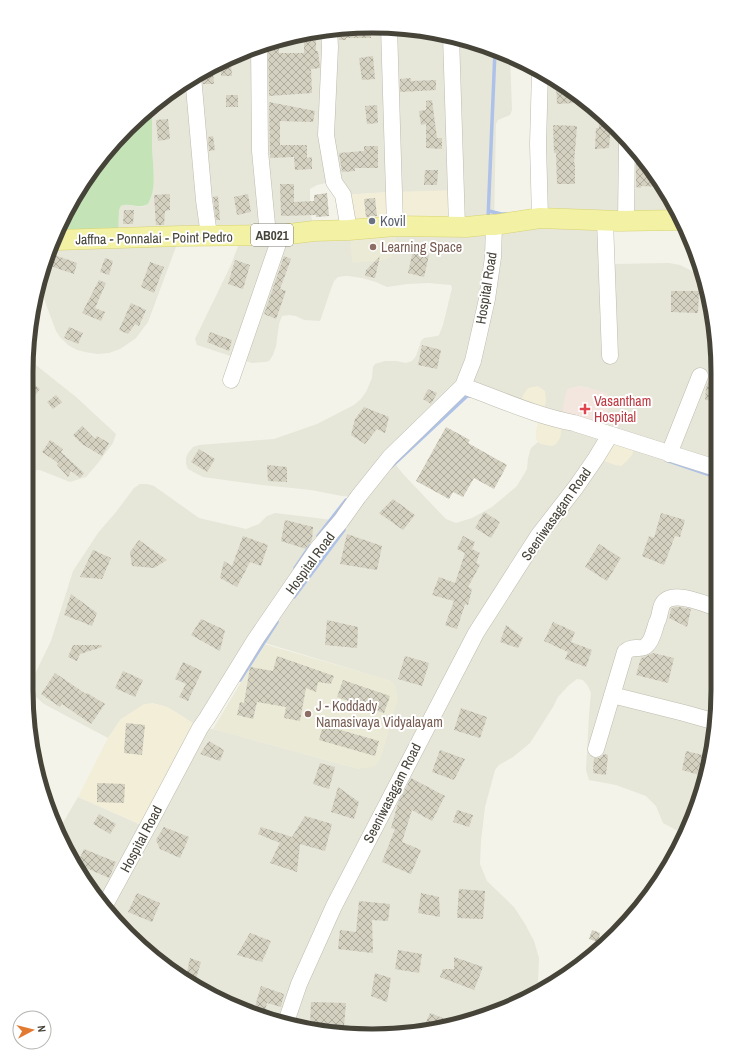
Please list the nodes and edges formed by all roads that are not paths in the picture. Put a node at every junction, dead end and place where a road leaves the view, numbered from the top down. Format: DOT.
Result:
graph roads {
  1 [pos="389,34"];
  2 [pos="329,36"];
  3 [pos="451,43"];
  4 [pos="258,53"];
  5 [pos="540,77"];
  6 [pos="194,84"];
  7 [pos="626,147"];
  8 [pos="540,218"];
  9 [pos="675,220"];
  10 [pos="615,221"];
  11 [pos="494,225"];
  12 [pos="396,226"];
  13 [pos="456,226"];
  14 [pos="349,230"];
  15 [pos="275,235"];
  16 [pos="209,236"];
  17 [pos="60,240"];
  18 [pos="610,356"];
  19 [pos="700,376"];
  20 [pos="231,380"];
  21 [pos="463,386"];
  22 [pos="610,435"];
  23 [pos="668,454"];
  24 [pos="711,467"];
  25 [pos="711,606"];
  26 [pos="612,695"];
  27 [pos="709,720"];
  28 [pos="596,748"];
  29 [pos="107,901"];
  30 [pos="287,1018"];
  1 -- 12 [label="street"];
  2 -- 14 [label="street"];
  3 -- 13 [label="street"];
  4 -- 15 [label="street"];
  5 -- 8 [label="street"];
  6 -- 16 [label="street"];
  7 -- 10 [label="street"];
  8 -- 10 [label="main road, Jaffna - Ponnalai - Point Pedro / AB021"];
  8 -- 11 [label="main road, Jaffna - Ponnalai - Point Pedro / AB021"];
  9 -- 10 [label="main road, Jaffna - Ponnalai - Point Pedro / AB021"];
  10 -- 18 [label="street"];
  11 -- 13 [label="main road, Jaffna - Ponnalai - Point Pedro / AB021"];
  11 -- 21 [label="street, Hospital Road"];
  12 -- 13 [label="main road, Jaffna - Ponnalai - Point Pedro / AB021"];
  12 -- 14 [label="main road, Jaffna - Ponnalai - Point Pedro / AB021"];
  14 -- 15 [label="main road, Jaffna - Ponnalai - Point Pedro / AB021"];
  15 -- 16 [label="main road, Jaffna - Ponnalai - Point Pedro / AB021"];
  15 -- 20 [label="street"];
  16 -- 17 [label="main road, Jaffna - Ponnalai - Point Pedro / AB021"];
  19 -- 23 [label="street"];
  21 -- 22 [label="street"];
  21 -- 29 [label="street, Hospital Road"];
  22 -- 23 [label="street"];
  22 -- 30 [label="street, Seeniwasagam Road"];
  23 -- 24 [label="street"];
  25 -- 26 [label="street"];
  26 -- 27 [label="street"];
  26 -- 28 [label="street"];
}
